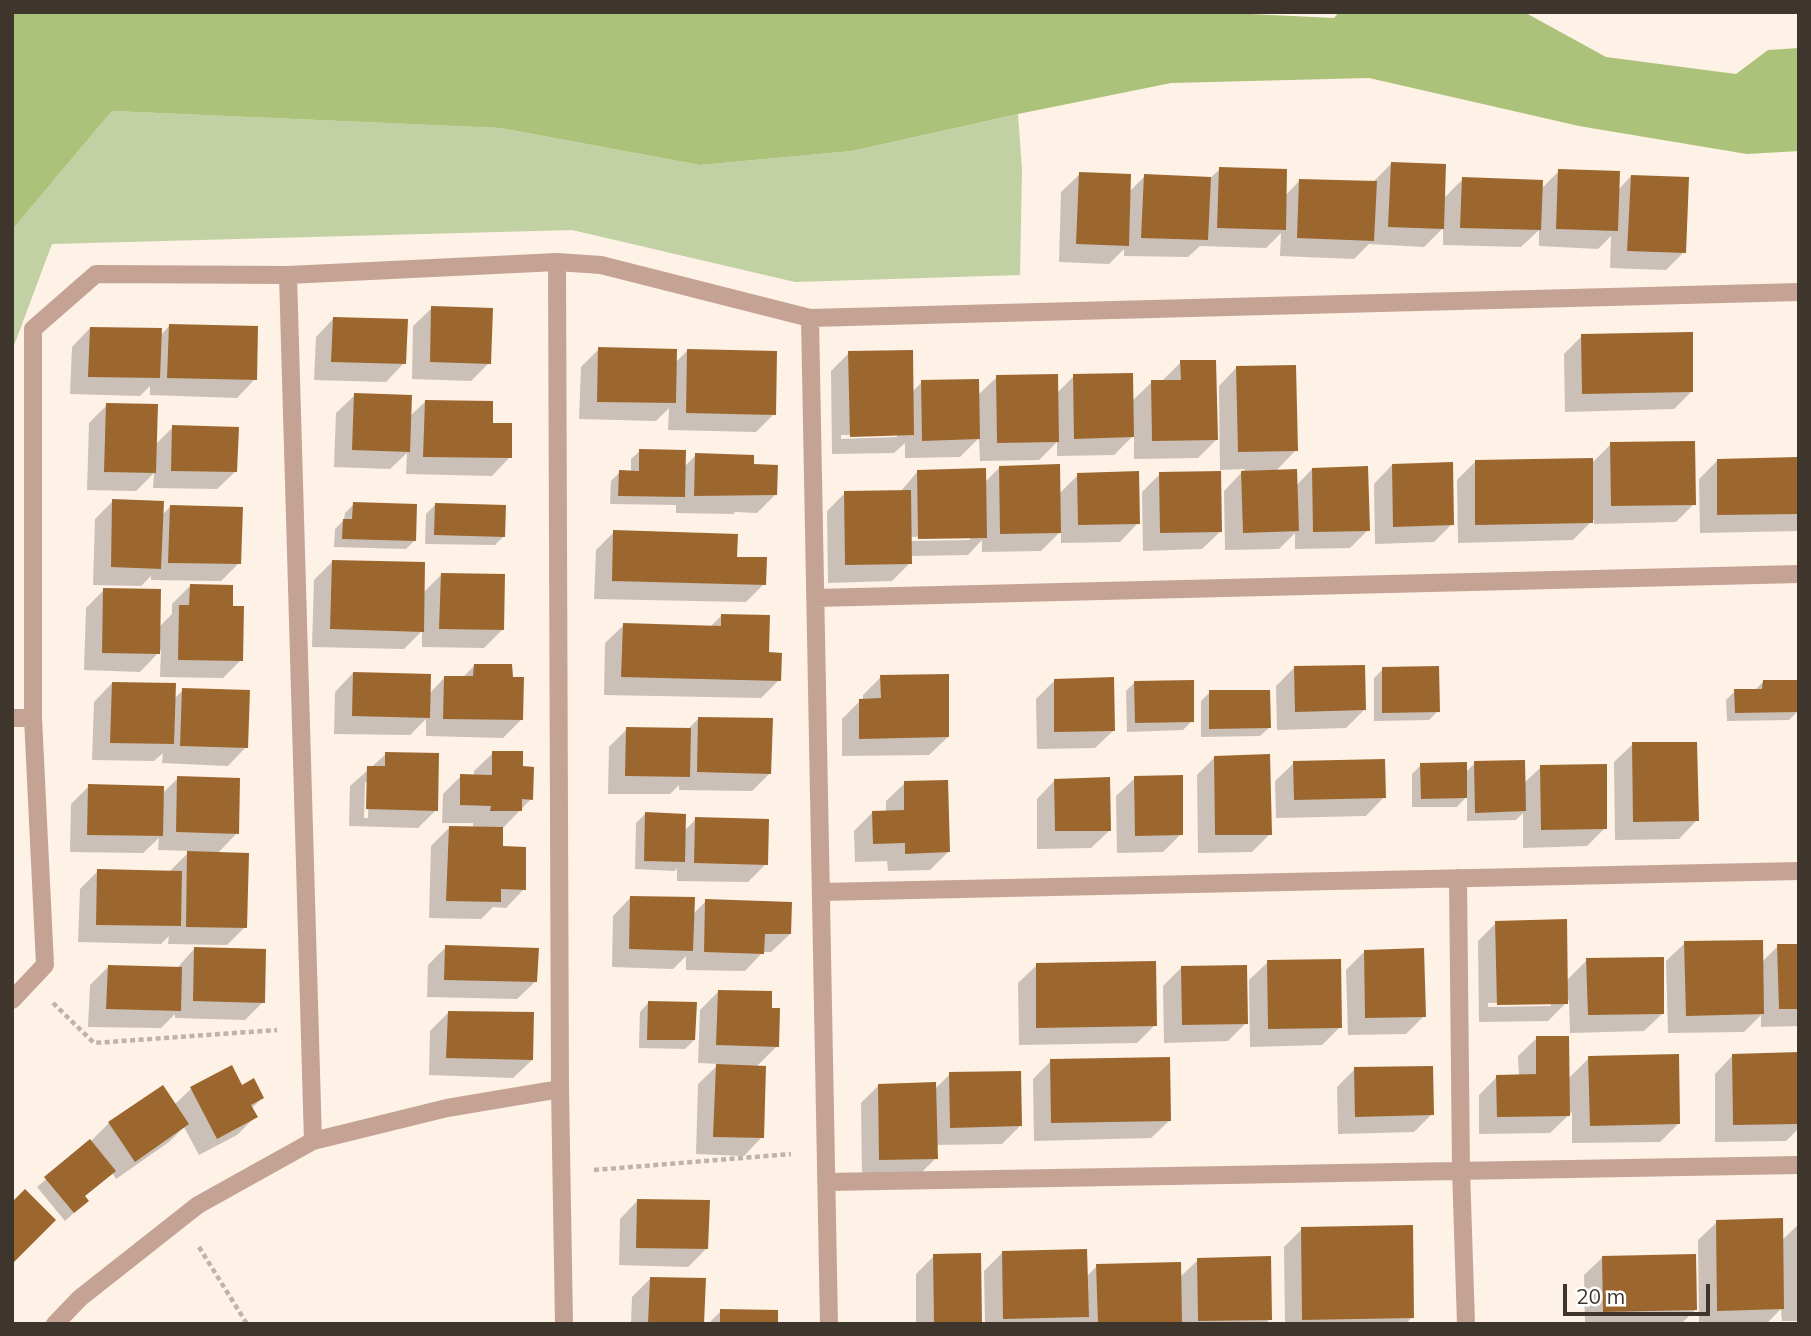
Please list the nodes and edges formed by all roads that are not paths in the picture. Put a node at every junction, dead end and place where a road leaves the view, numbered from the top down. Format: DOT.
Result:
graph roads {
  1 [pos="557,262"];
  2 [pos="288,275"];
  3 [pos="1799,292"];
  4 [pos="810,318"];
  5 [pos="1799,574"];
  6 [pos="815,598"];
  7 [pos="12,718"];
  8 [pos="33,718"];
  9 [pos="1799,871"];
  10 [pos="1458,878"];
  11 [pos="821,892"];
  12 [pos="12,1000"];
  13 [pos="560,1089"];
  14 [pos="313,1141"];
  15 [pos="1799,1165"];
  16 [pos="1461,1170"];
  17 [pos="826,1182"];
  18 [pos="55,1324"];
  19 [pos="564,1324"];
  20 [pos="829,1324"];
  21 [pos="1466,1324"];
  1 -- 2 [label="street"];
  1 -- 4 [label="street"];
  1 -- 13 [label="street"];
  2 -- 8 [label="street"];
  2 -- 14 [label="street"];
  3 -- 4 [label="street"];
  4 -- 6 [label="street"];
  5 -- 6 [label="street"];
  6 -- 11 [label="street"];
  7 -- 8 [label="street"];
  8 -- 12 [label="street"];
  9 -- 10 [label="street"];
  10 -- 11 [label="street"];
  10 -- 16 [label="street"];
  11 -- 17 [label="street"];
  13 -- 14 [label="street"];
  13 -- 19 [label="street"];
  14 -- 18 [label="street"];
  15 -- 16 [label="street"];
  16 -- 17 [label="street"];
  16 -- 21 [label="street"];
  17 -- 20 [label="street"];
}
